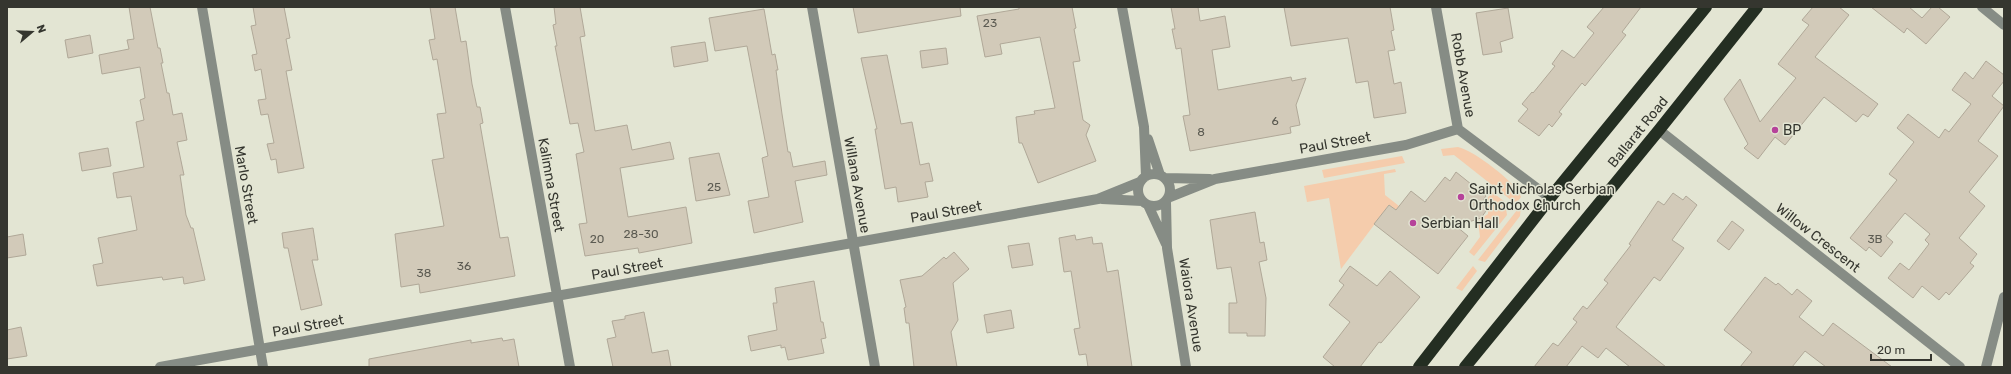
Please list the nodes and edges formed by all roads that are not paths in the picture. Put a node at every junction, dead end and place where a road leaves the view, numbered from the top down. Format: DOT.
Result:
graph roads {
  1 [pos="202,7"];
  2 [pos="505,7"];
  3 [pos="812,7"];
  4 [pos="1122,7"];
  5 [pos="1436,7"];
  6 [pos="1706,7"];
  7 [pos="1757,7"];
  8 [pos="1982,7"];
  9 [pos="2004,25"];
  10 [pos="1144,127"];
  11 [pos="1458,129"];
  12 [pos="1659,130"];
  13 [pos="1163,176"];
  14 [pos="1143,179"];
  15 [pos="1215,179"];
  16 [pos="1550,198"];
  17 [pos="1098,199"];
  18 [pos="1168,199"];
  19 [pos="1145,203"];
  20 [pos="854,243"];
  21 [pos="1167,248"];
  22 [pos="556,296"];
  23 [pos="2004,297"];
  24 [pos="260,349"];
  25 [pos="1468,366"];
  26 [pos="160,367"];
  27 [pos="263,367"];
  28 [pos="570,367"];
  29 [pos="875,367"];
  30 [pos="1186,367"];
  31 [pos="1419,367"];
  32 [pos="1960,367"];
  33 [pos="1986,367"];
  1 -- 24 [label="street, Marlo Street"];
  2 -- 22 [label="street, Kalimna Street"];
  3 -- 20 [label="street, Willana Avenue"];
  4 -- 10 [label="street"];
  5 -- 11 [label="street, Robb Avenue"];
  6 -- 16 [label="highway, Ballarat Road"];
  7 -- 12 [label="highway, Ballarat Road"];
  8 -- 9 [label="street"];
  10 -- 13 [label="street"];
  10 -- 14 [label="street"];
  11 -- 15 [label="street, Paul Street"];
  11 -- 16 [label="street, Robb Avenue"];
  12 -- 25 [label="highway, Ballarat Road"];
  12 -- 32 [label="street, Willow Crescent"];
  13 -- 14 [label="street"];
  13 -- 15 [label="street, Paul Street"];
  13 -- 18 [label="street"];
  14 -- 17 [label="street, Paul Street"];
  14 -- 19 [label="street"];
  15 -- 18 [label="street, Paul Street"];
  16 -- 31 [label="highway, Ballarat Road"];
  17 -- 19 [label="street, Paul Street"];
  17 -- 20 [label="street, Paul Street"];
  18 -- 19 [label="street"];
  18 -- 21 [label="street, Waiora Avenue"];
  19 -- 21 [label="street, Waiora Avenue"];
  20 -- 22 [label="street, Paul Street"];
  20 -- 29 [label="street, Willana Avenue"];
  21 -- 30 [label="street, Waiora Avenue"];
  22 -- 24 [label="street, Paul Street"];
  22 -- 28 [label="street, Kalimna Street"];
  23 -- 33 [label="street"];
  24 -- 26 [label="street, Paul Street"];
  24 -- 27 [label="street, Marlo Street"];
}
